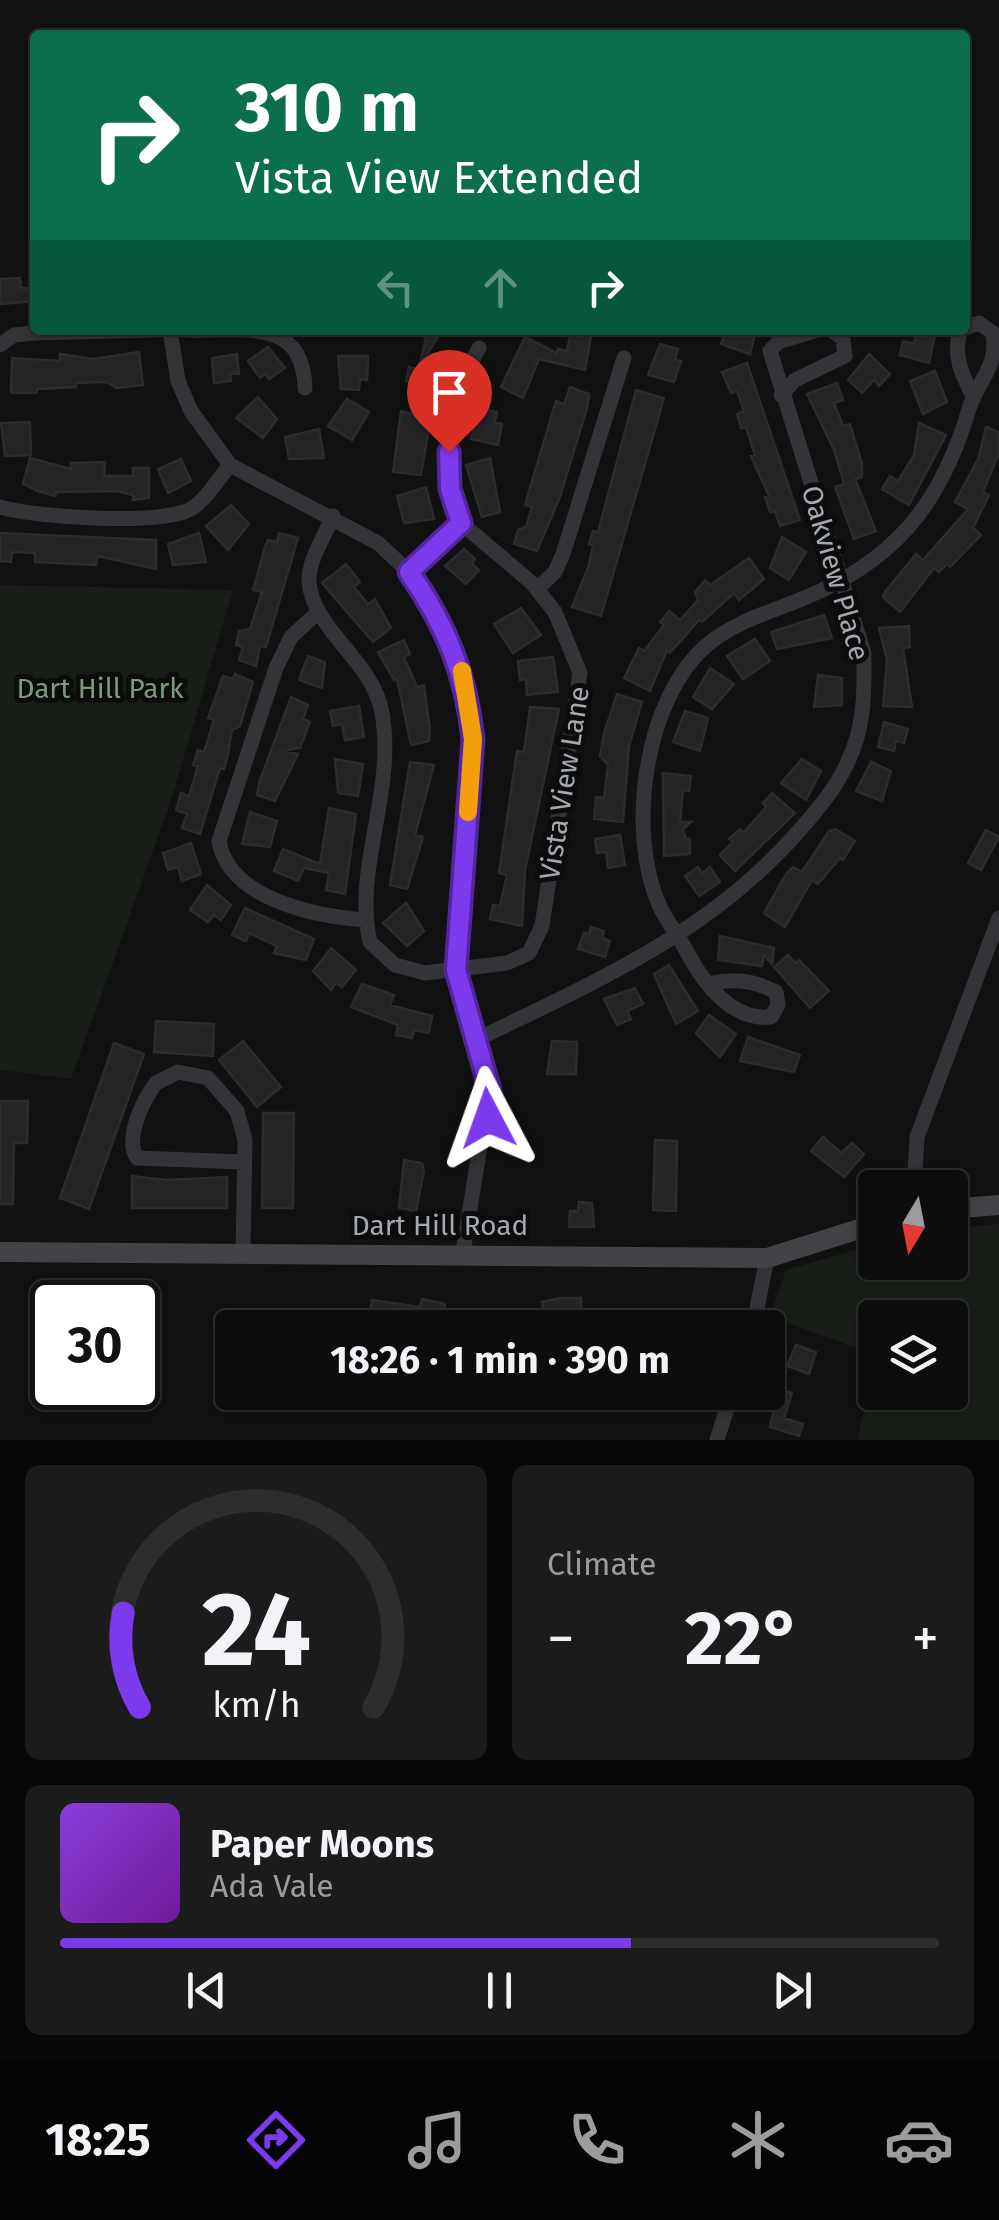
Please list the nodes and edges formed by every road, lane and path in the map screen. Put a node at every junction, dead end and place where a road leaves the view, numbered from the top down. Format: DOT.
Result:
graph roads {
  1 [pos="970,326"];
  2 [pos="30,333"];
  3 [pos="171,335"];
  4 [pos="274,335"];
  5 [pos="800,335"];
  6 [pos="838,335"];
  7 [pos="960,335"];
  8 [pos="0,345"];
  9 [pos="479,348"];
  10 [pos="624,358"];
  11 [pos="305,388"];
  12 [pos="781,395"];
  13 [pos="973,396"];
  14 [pos="230,465"];
  15 [pos="0,507"];
  16 [pos="333,516"];
  17 [pos="461,523"];
  18 [pos="409,572"];
  19 [pos="843,582"];
  20 [pos="537,590"];
  21 [pos="317,613"];
  22 [pos="999,918"];
  23 [pos="365,920"];
  24 [pos="678,934"];
  25 [pos="456,970"];
  26 [pos="708,984"];
  27 [pos="478,1038"];
  28 [pos="244,1162"];
  29 [pos="915,1170"];
  30 [pos="999,1205"];
  31 [pos="968,1208"];
  32 [pos="858,1229"];
  33 [pos="0,1252"];
  34 [pos="463,1252"];
  35 [pos="243,1253"];
  36 [pos="767,1258"];
  37 [pos="757,1310"];
  38 [pos="726,1410"];
  39 [pos="716,1440"];
  1 -- 13 [label="street"];
  2 -- 8 [label="street"];
  3 -- 14 [label="street"];
  4 -- 11 [label="street"];
  5 -- 12 [label="street, Oakview Place"];
  6 -- 12 [label="street"];
  7 -- 13 [label="street"];
  9 -- 17 [label="street"];
  10 -- 20 [label="street"];
  12 -- 19 [label="street, Oakview Place"];
  13 -- 19 [label="street"];
  14 -- 15 [label="street"];
  14 -- 16 [label="street"];
  16 -- 18 [label="street"];
  16 -- 21 [label="street"];
  17 -- 18 [label="street"];
  17 -- 20 [label="street, Vista View Lane"];
  18 -- 25 [label="street"];
  19 -- 24 [label="street, Oakview Place"];
  19 -- 24 [label="street"];
  20 -- 25 [label="street, Vista View Lane"];
  21 -- 23 [label="street"];
  21 -- 23 [label="street"];
  22 -- 29 [label="street"];
  23 -- 25 [label="street"];
  24 -- 26 [label="street"];
  24 -- 27 [label="street, Oakview Place"];
  25 -- 27 [label="street"];
  27 -- 34 [label="street"];
  28 -- 28 [label="street"];
  28 -- 35 [label="street"];
  30 -- 31 [label="main road"];
  32 -- 36 [label="main road, Dart Hill Road"];
  33 -- 35 [label="main road, Dart Hill Road"];
  34 -- 35 [label="main road, Dart Hill Road"];
  34 -- 36 [label="main road, Dart Hill Road"];
  36 -- 37 [label="street"];
  38 -- 39 [label="street"];
}
